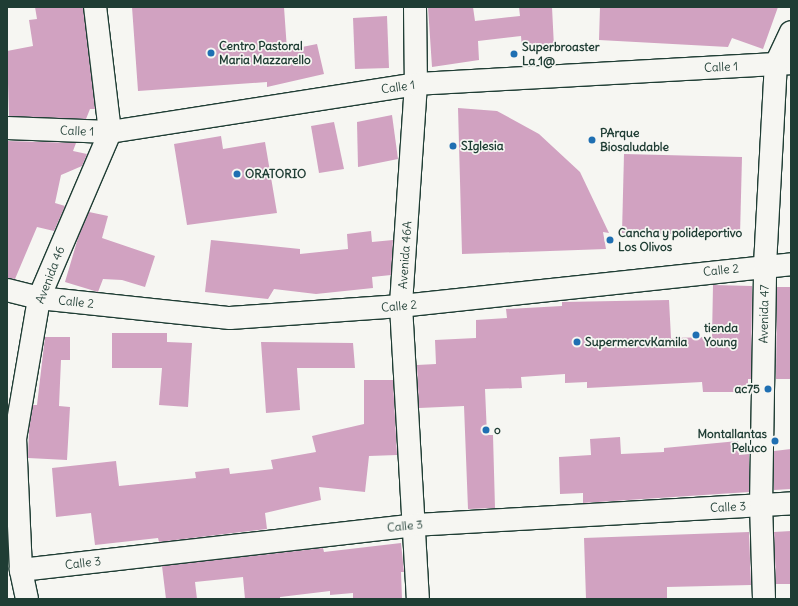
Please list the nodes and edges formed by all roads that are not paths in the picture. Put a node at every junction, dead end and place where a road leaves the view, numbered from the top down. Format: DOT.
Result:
graph roads {
  1 [pos="95,7"];
  2 [pos="415,7"];
  3 [pos="791,32"];
  4 [pos="784,63"];
  5 [pos="416,84"];
  6 [pos="7,128"];
  7 [pos="110,132"];
  8 [pos="791,264"];
  9 [pos="765,265"];
  10 [pos="7,290"];
  11 [pos="39,298"];
  12 [pos="401,306"];
  13 [pos="791,503"];
  14 [pos="760,505"];
  15 [pos="415,525"];
  16 [pos="21,570"];
  17 [pos="27,599"];
  18 [pos="418,599"];
  19 [pos="764,599"];
  1 -- 7 [label="street, Avenida 46"];
  2 -- 5 [label="street, Avenida 46A"];
  3 -- 4 [label="street, Avenida 47"];
  4 -- 5 [label="street, Calle 1"];
  4 -- 9 [label="street, Avenida 47"];
  5 -- 7 [label="street, Calle 1"];
  5 -- 12 [label="street, Avenida 46A"];
  6 -- 7 [label="street, Calle 1"];
  7 -- 11 [label="street, Avenida 46"];
  8 -- 9 [label="street, Calle 2"];
  9 -- 12 [label="street, Calle 2"];
  9 -- 14 [label="street, Avenida 47"];
  10 -- 11 [label="street, Calle 2"];
  11 -- 12 [label="street, Calle 2"];
  11 -- 16 [label="street, Avenida 46"];
  12 -- 15 [label="street, Avenida 46A"];
  13 -- 14 [label="street, Calle 3"];
  14 -- 15 [label="street, Calle 3"];
  14 -- 19 [label="street, Avenida 47"];
  15 -- 16 [label="street, Calle 3"];
  15 -- 18 [label="street, Avenida 46A"];
  16 -- 17 [label="street, Avenida 46"];
}
